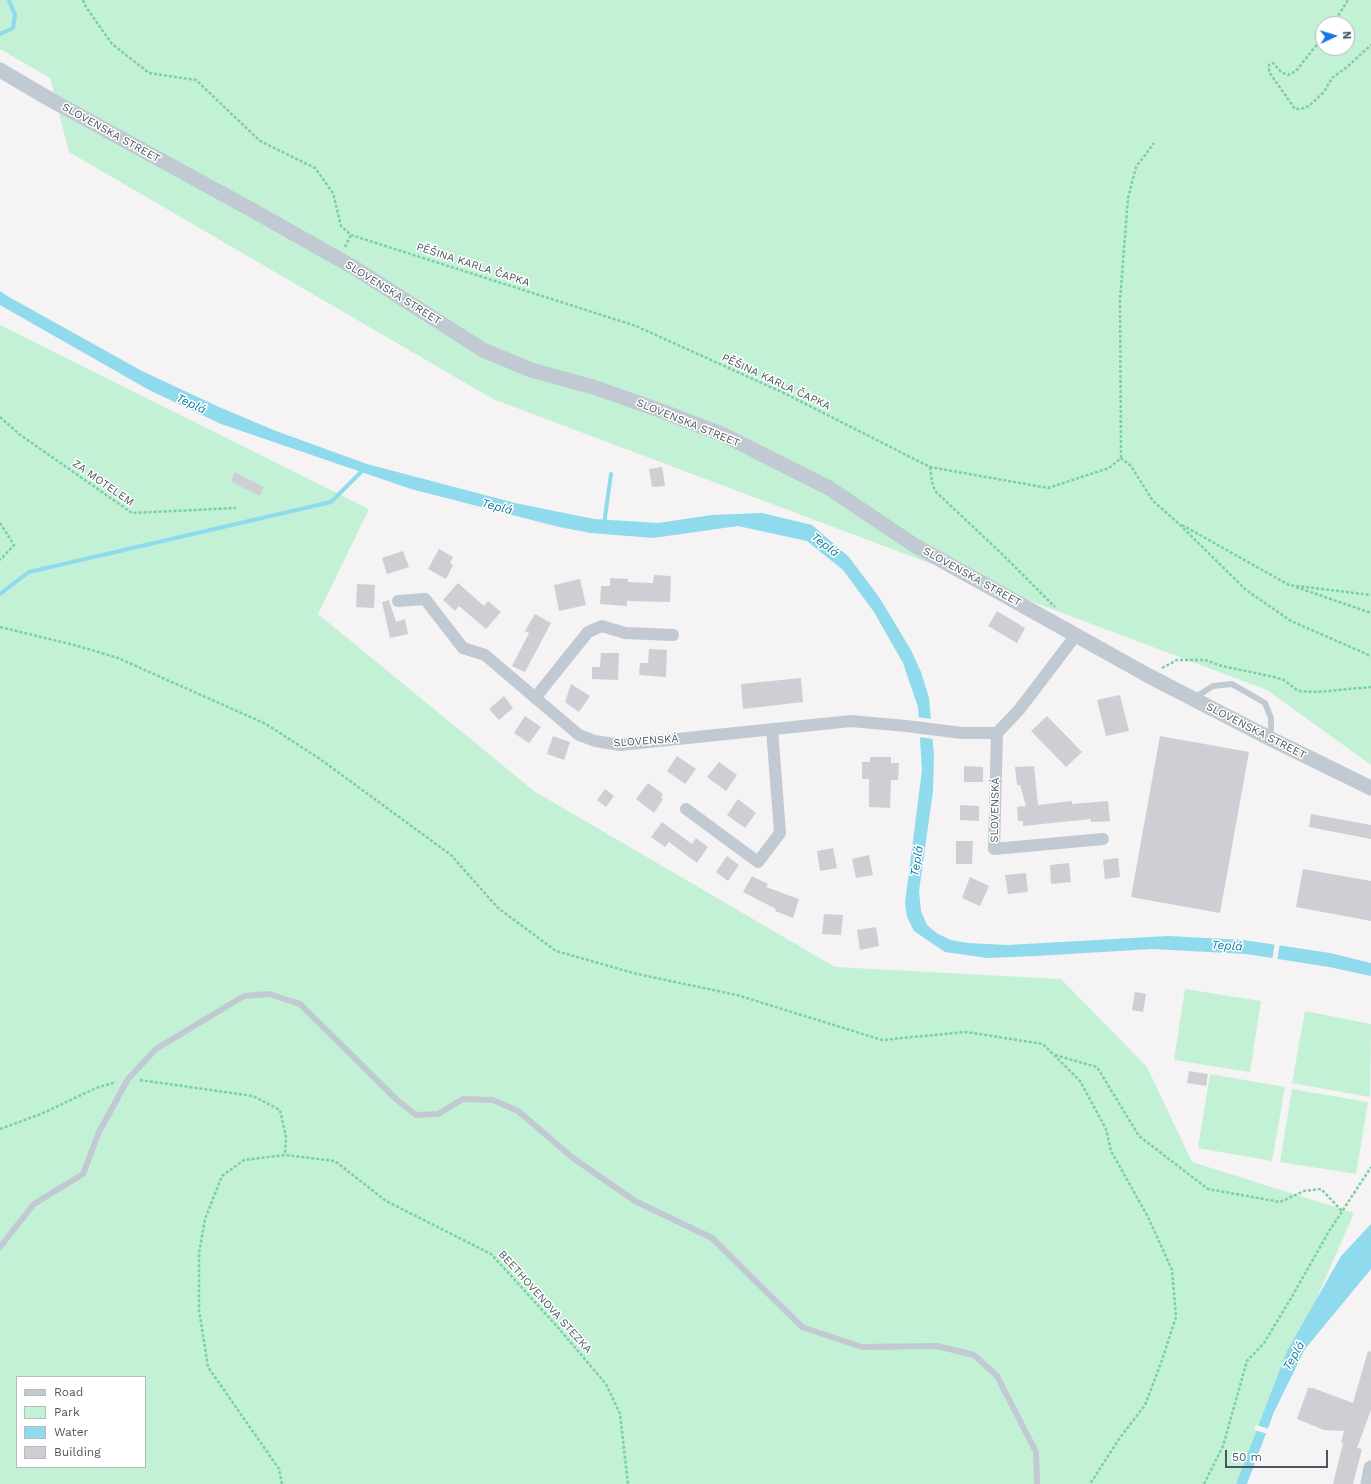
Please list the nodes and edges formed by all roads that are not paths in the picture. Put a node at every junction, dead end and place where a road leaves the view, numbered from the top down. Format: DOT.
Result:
graph roads {
  1 [pos="0,70"];
  2 [pos="398,601"];
  3 [pos="1076,635"];
  4 [pos="673,636"];
  5 [pos="535,698"];
  6 [pos="1193,699"];
  7 [pos="772,729"];
  8 [pos="997,733"];
  9 [pos="1271,739"];
  10 [pos="1371,788"];
  11 [pos="686,809"];
  12 [pos="1103,839"];
  13 [pos="0,1247"];
  14 [pos="1371,1468"];
  15 [pos="1037,1484"];
  16 [pos="1368,1484"];
  1 -- 3 [label="street, SLOVENSKA STREET"];
  2 -- 5 [label="street, SLOVENSKÁ"];
  3 -- 6 [label="street, SLOVENSKA STREET"];
  3 -- 8 [label="street"];
  4 -- 5 [label="street"];
  5 -- 7 [label="street, SLOVENSKÁ"];
  6 -- 9 [label="street, SLOVENSKA STREET"];
  6 -- 9 [label="lane"];
  7 -- 8 [label="street, SLOVENSKÁ"];
  7 -- 11 [label="street"];
  8 -- 12 [label="street, SLOVENSKÁ"];
  9 -- 10 [label="street, SLOVENSKA STREET"];
  13 -- 15 [label="lane"];
  14 -- 16 [label="street"];
}
